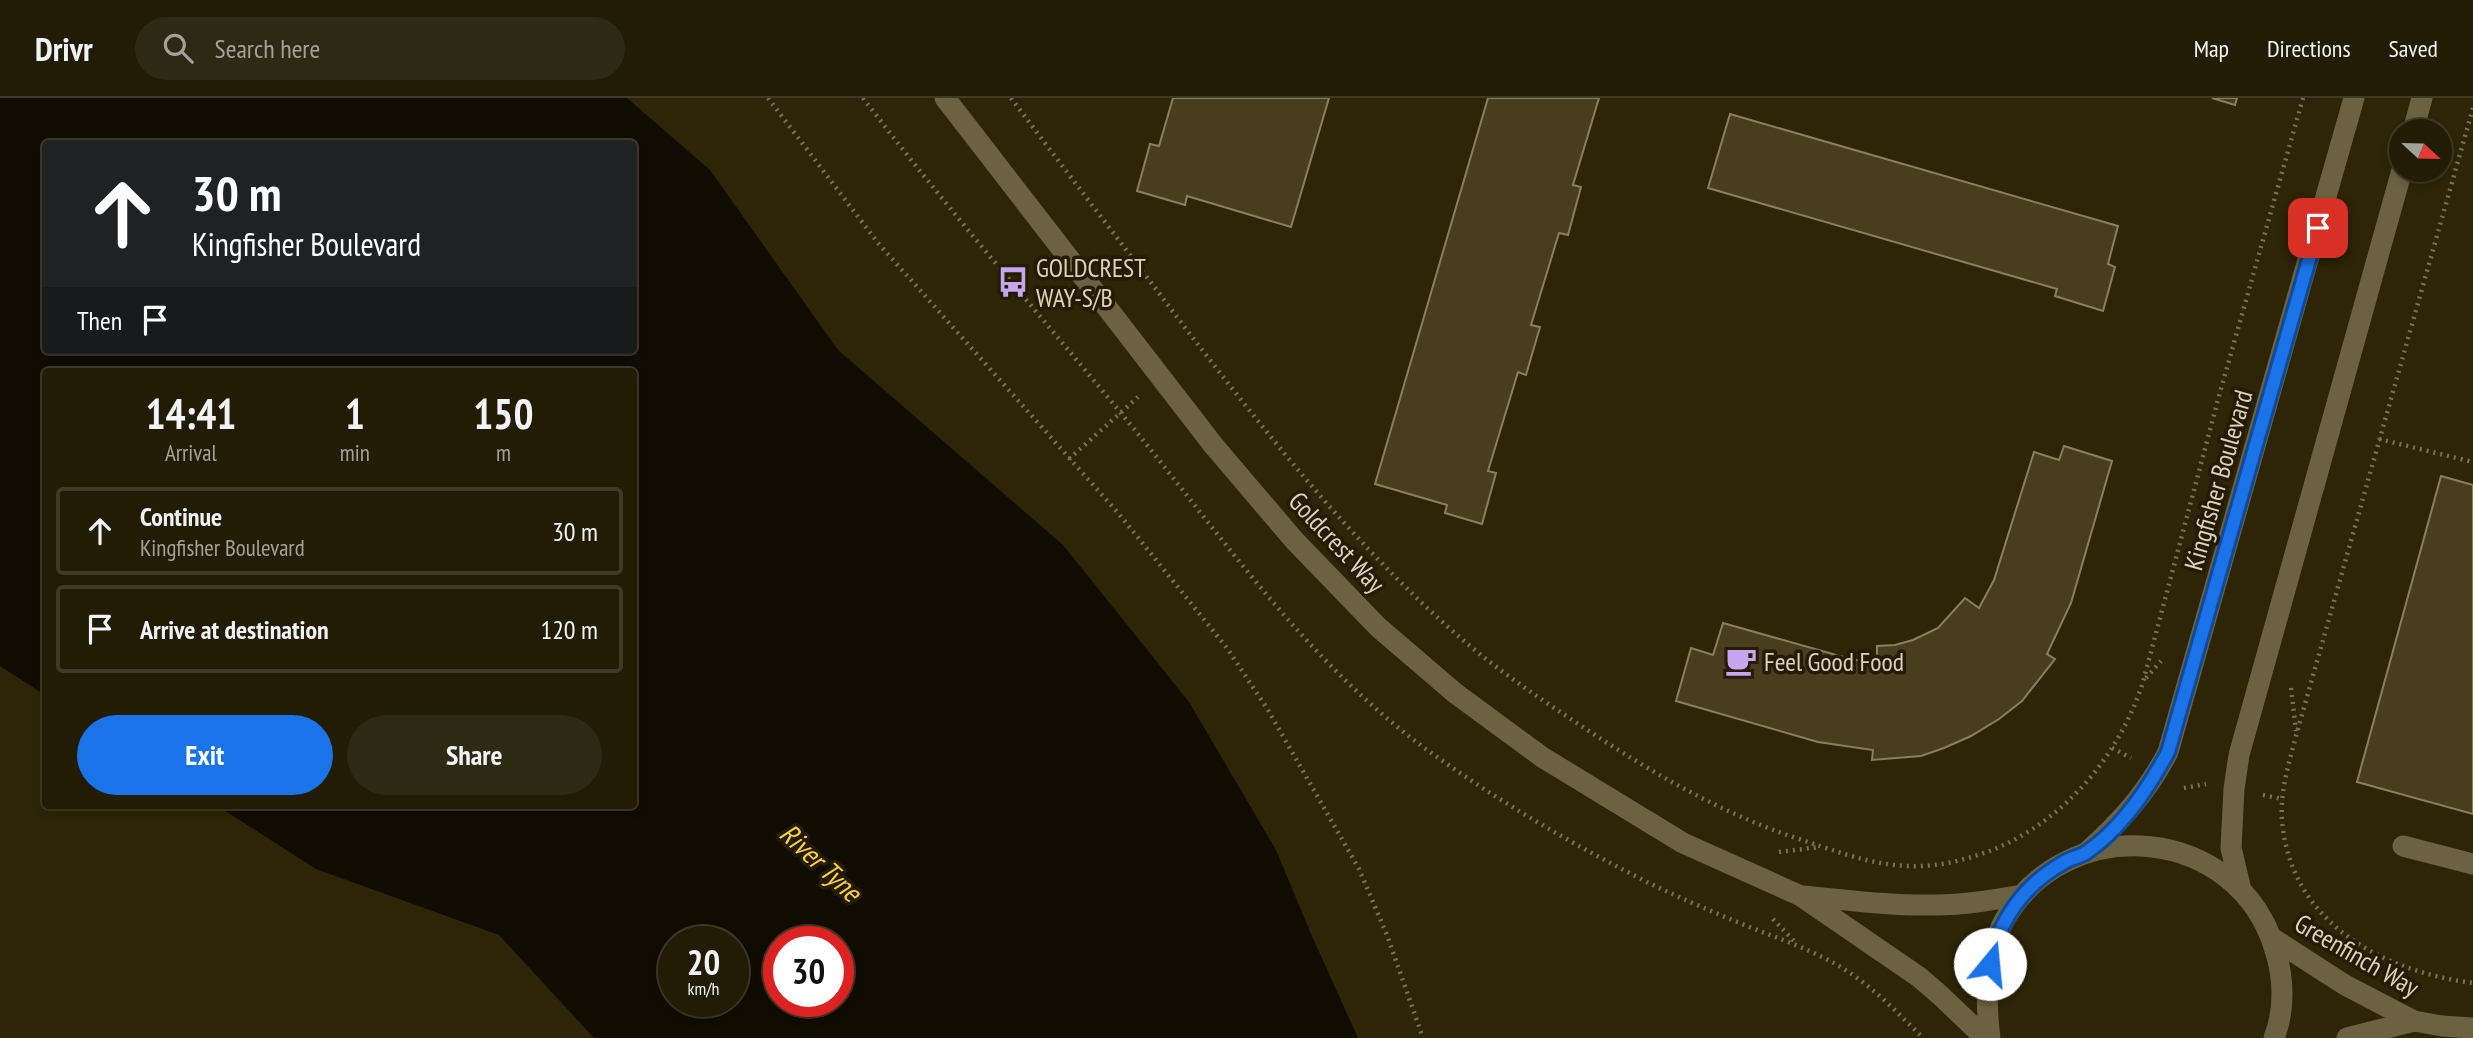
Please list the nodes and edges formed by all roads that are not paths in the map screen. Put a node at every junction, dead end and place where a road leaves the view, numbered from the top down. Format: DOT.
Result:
graph roads {
  1 [pos="944,98"];
  2 [pos="2354,98"];
  3 [pos="2422,98"];
  4 [pos="2416,119"];
  5 [pos="2399,182"];
  6 [pos="2403,846"];
  7 [pos="2087,852"];
  8 [pos="2473,864"];
  9 [pos="2241,891"];
  10 [pos="2022,895"];
  11 [pos="1801,896"];
  12 [pos="2272,938"];
  13 [pos="2414,1021"];
  14 [pos="2473,1028"];
  15 [pos="1984,1038"];
  16 [pos="1990,1038"];
  17 [pos="2274,1038"];
  18 [pos="2347,1038"];
  1 -- 11 [label="street, Goldcrest Way"];
  2 -- 7 [label="street, Kingfisher Boulevard"];
  3 -- 4 [label="street"];
  5 -- 9 [label="street"];
  6 -- 8 [label="street"];
  7 -- 9 [label="street"];
  7 -- 10 [label="street"];
  9 -- 12 [label="street"];
  10 -- 11 [label="street"];
  10 -- 16 [label="street"];
  11 -- 15 [label="street"];
  12 -- 13 [label="street, Greenfinch Way"];
  12 -- 17 [label="street"];
  13 -- 14 [label="street, Greenfinch Way"];
  13 -- 18 [label="street, Greenfinch Way"];
}
